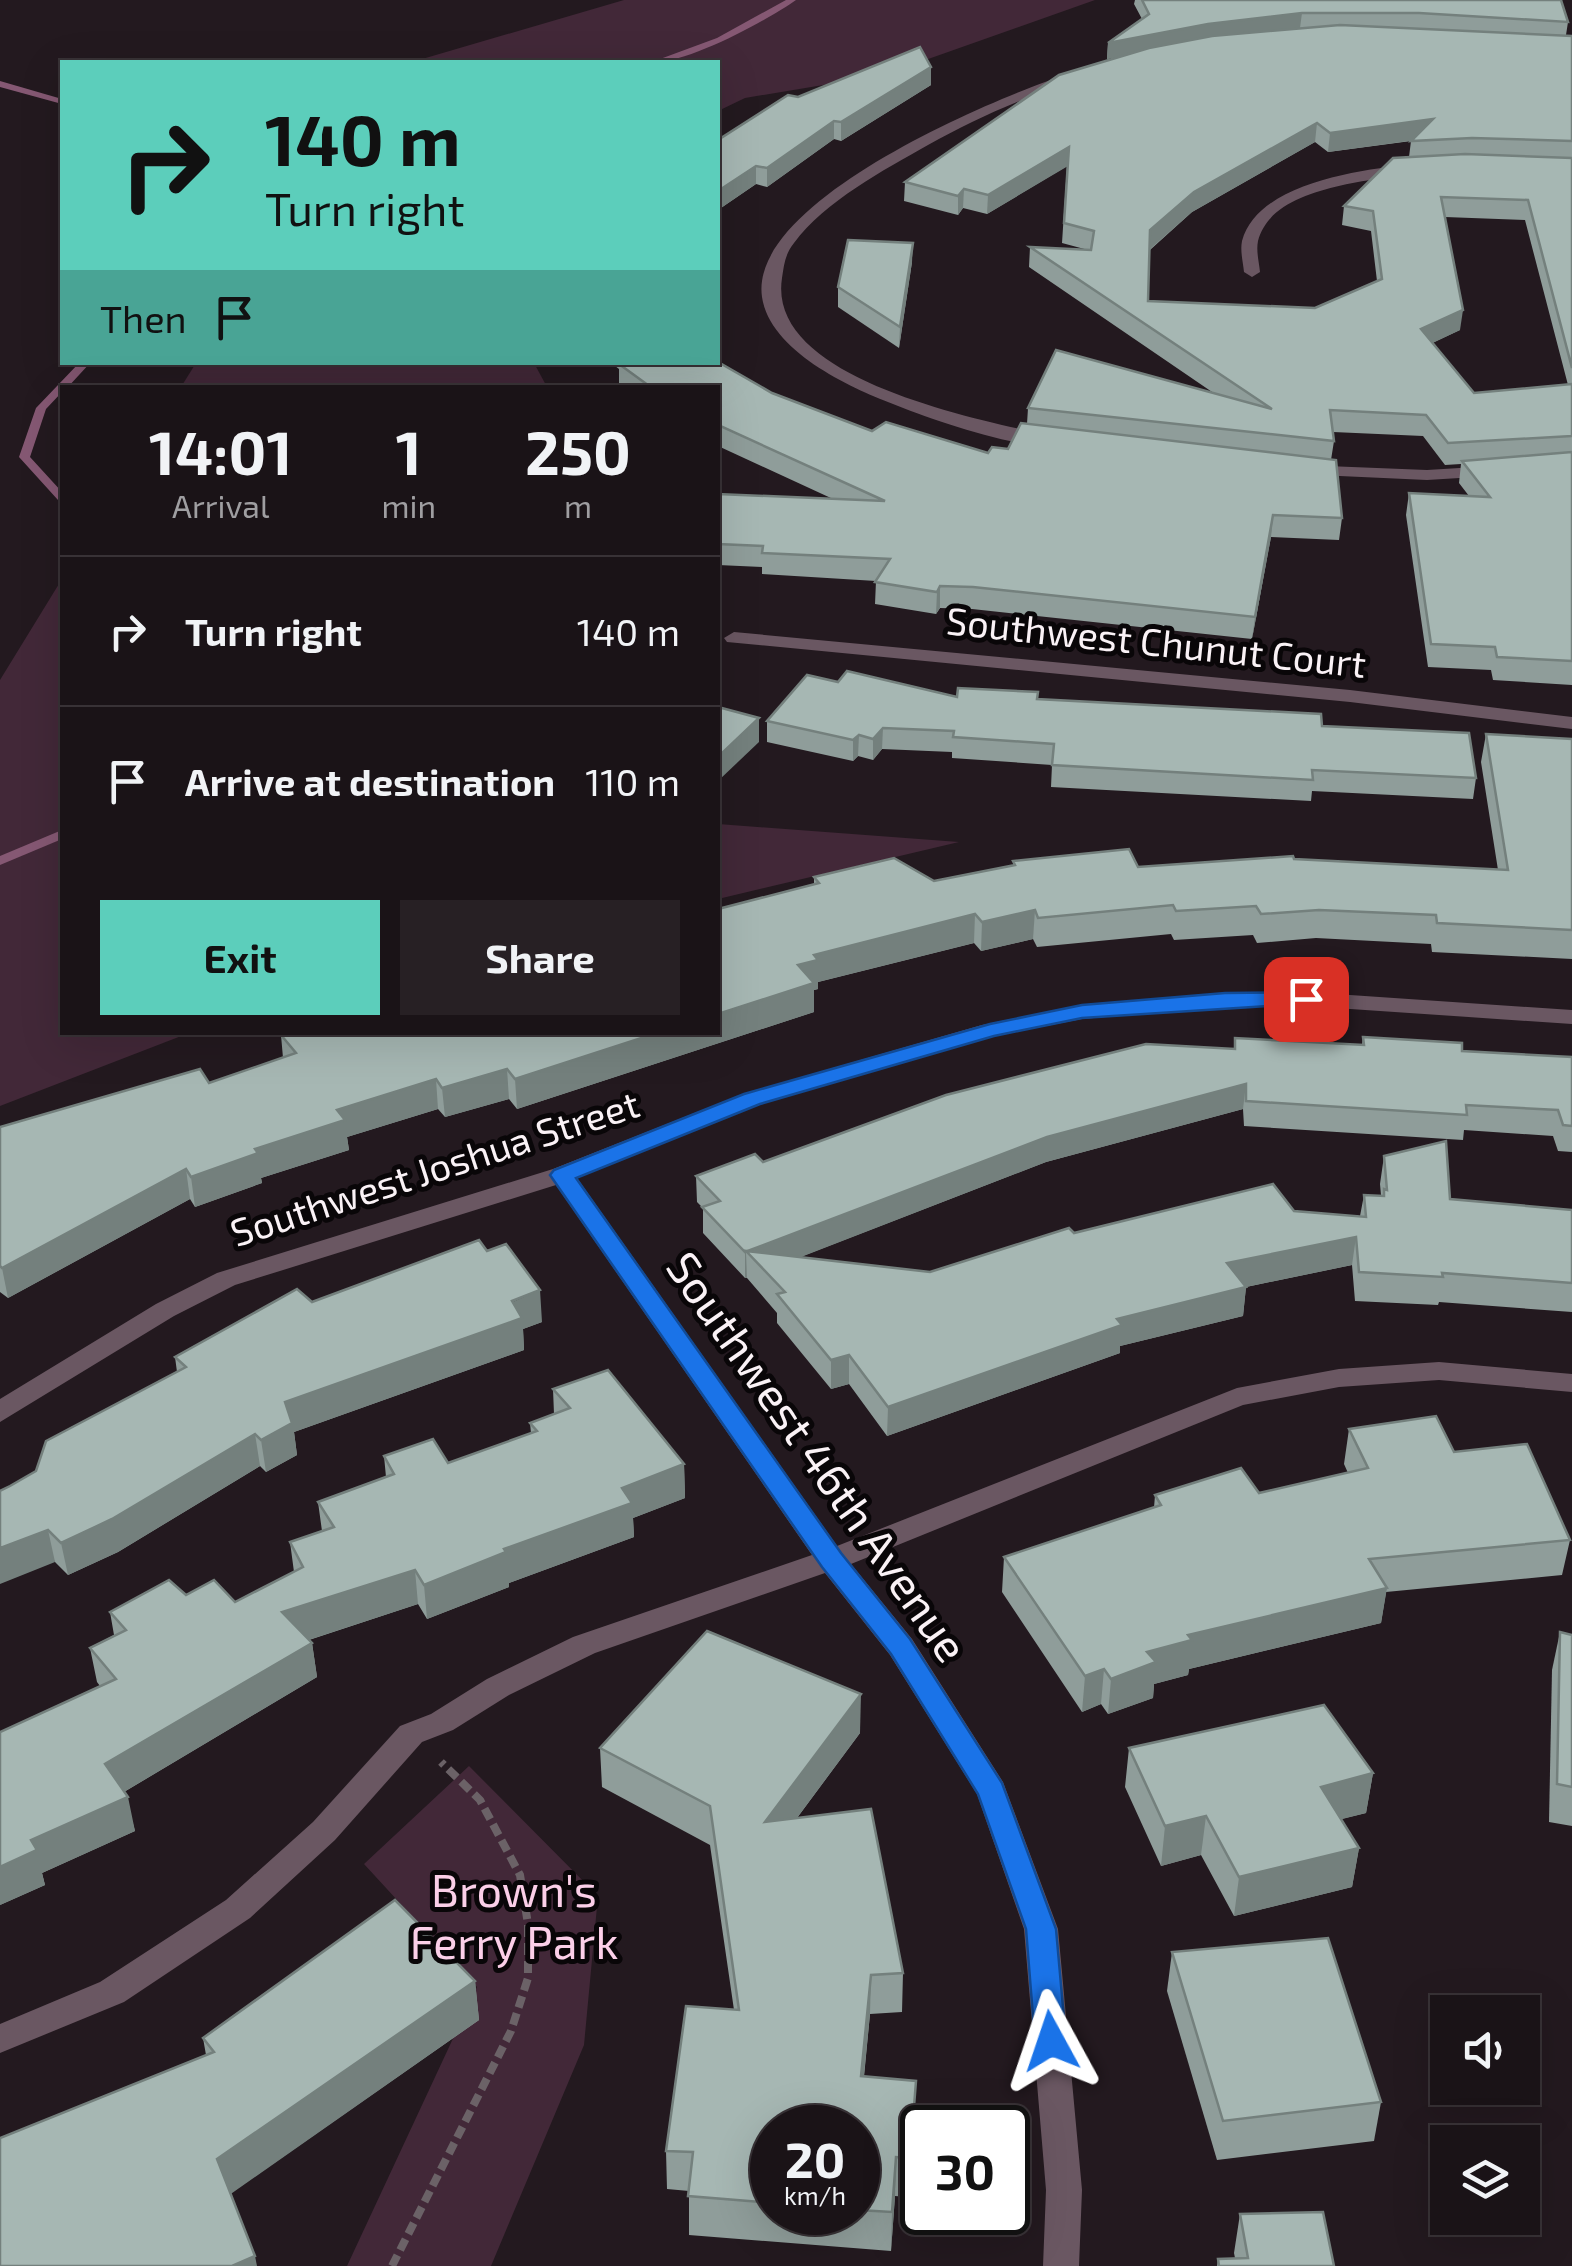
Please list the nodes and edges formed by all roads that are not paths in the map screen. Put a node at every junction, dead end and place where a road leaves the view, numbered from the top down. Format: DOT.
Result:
graph roads {
  1 [pos="1086,73"];
  2 [pos="1428,167"];
  3 [pos="1252,272"];
  4 [pos="1063,444"];
  5 [pos="1277,468"];
  6 [pos="1516,469"];
  7 [pos="734,638"];
  8 [pos="1572,723"];
  9 [pos="1572,1017"];
  10 [pos="562,1175"];
  11 [pos="1572,1383"];
  12 [pos="0,1412"];
  13 [pos="831,1560"];
  14 [pos="0,2039"];
  15 [pos="1061,2266"];
  1 -- 4 [label="street"];
  2 -- 3 [label="street"];
  5 -- 6 [label="street"];
  7 -- 8 [label="street, Southwest Chunut Court"];
  9 -- 10 [label="street, Southwest Joshua Street"];
  10 -- 12 [label="street, Southwest Joshua Street"];
  10 -- 13 [label="street, Southwest 46th Avenue"];
  11 -- 13 [label="street"];
  13 -- 14 [label="street"];
  13 -- 15 [label="street, Southwest 46th Avenue"];
}
